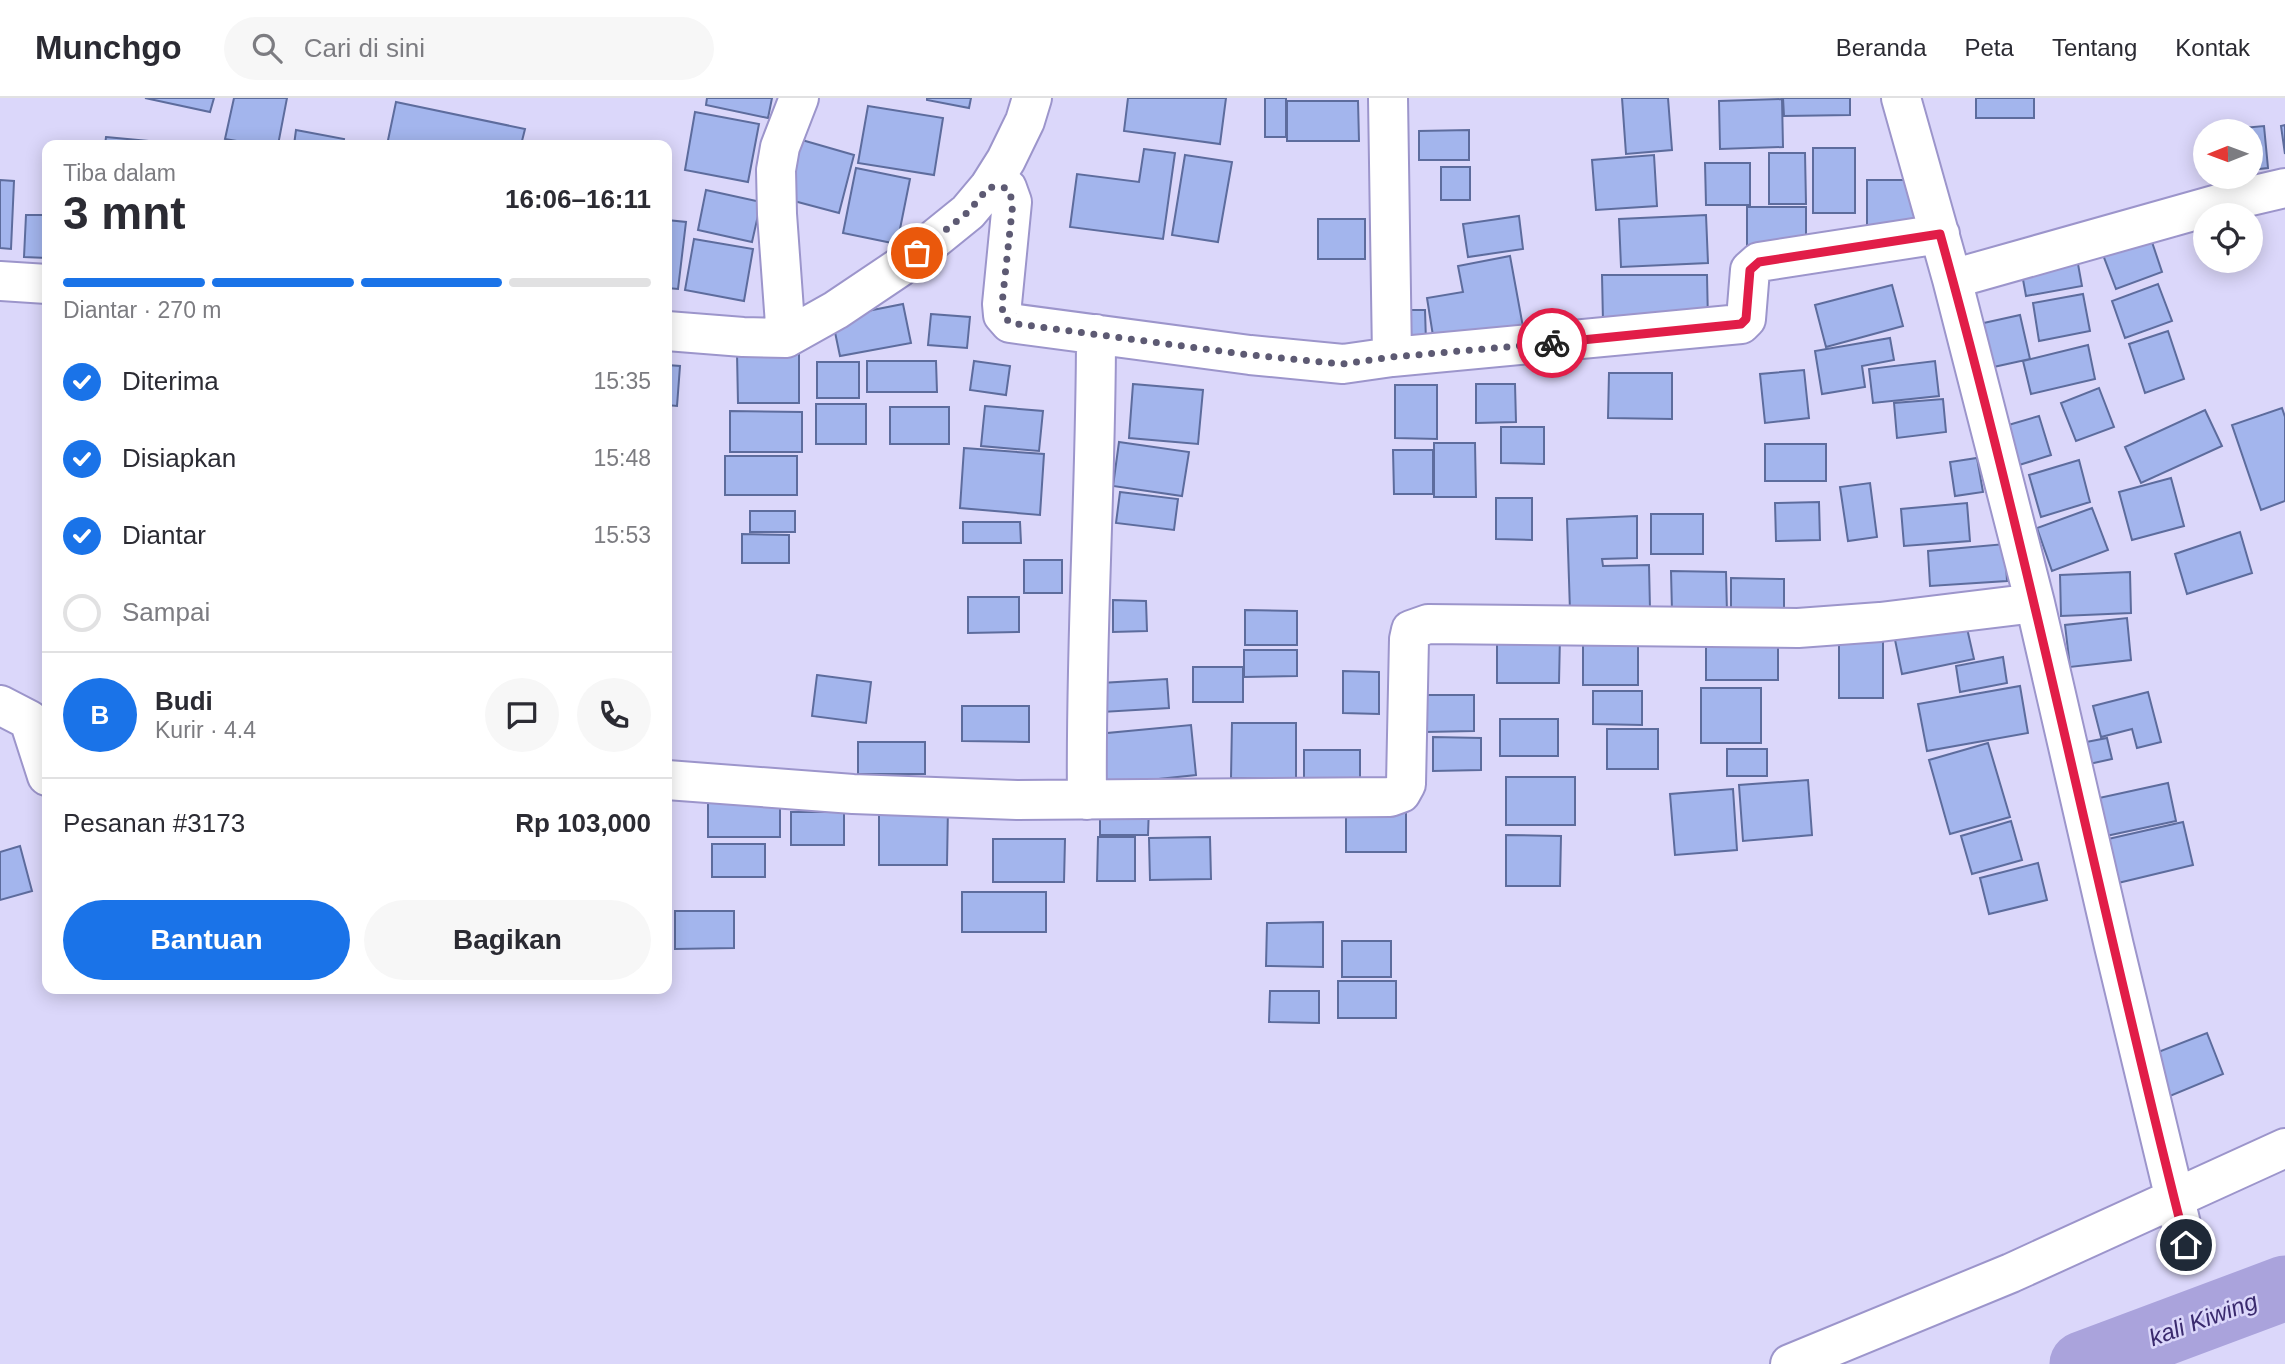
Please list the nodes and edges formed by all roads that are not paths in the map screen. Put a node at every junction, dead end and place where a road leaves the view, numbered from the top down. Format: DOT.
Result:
graph roads {
  1 [pos="799,98"];
  2 [pos="1031,98"];
  3 [pos="1388,98"];
  4 [pos="1901,98"];
  5 [pos="989,187"];
  6 [pos="2285,188"];
  7 [pos="1940,234"];
  8 [pos="1952,279"];
  9 [pos="0,281"];
  10 [pos="42,284"];
  11 [pos="672,331"];
  12 [pos="1096,334"];
  13 [pos="786,338"];
  14 [pos="1392,357"];
  15 [pos="2035,603"];
  16 [pos="0,705"];
  17 [pos="42,760"];
  18 [pos="672,780"];
  19 [pos="1087,800"];
  20 [pos="2285,1148"];
  21 [pos="2174,1198"];
  22 [pos="2186,1245"];
  23 [pos="1790,1364"];
  1 -- 13 [label="street"];
  2 -- 5 [label="street"];
  3 -- 14 [label="street"];
  4 -- 7 [label="street"];
  5 -- 12 [label="street"];
  5 -- 13 [label="street"];
  6 -- 8 [label="street"];
  7 -- 8 [label="street"];
  7 -- 14 [label="street"];
  8 -- 15 [label="street"];
  9 -- 10 [label="street"];
  11 -- 13 [label="street"];
  12 -- 14 [label="street"];
  12 -- 19 [label="street"];
  15 -- 19 [label="street"];
  15 -- 21 [label="street"];
  16 -- 17 [label="street"];
  18 -- 19 [label="street"];
  20 -- 21 [label="street"];
  21 -- 22 [label="street"];
  21 -- 23 [label="street"];
}
